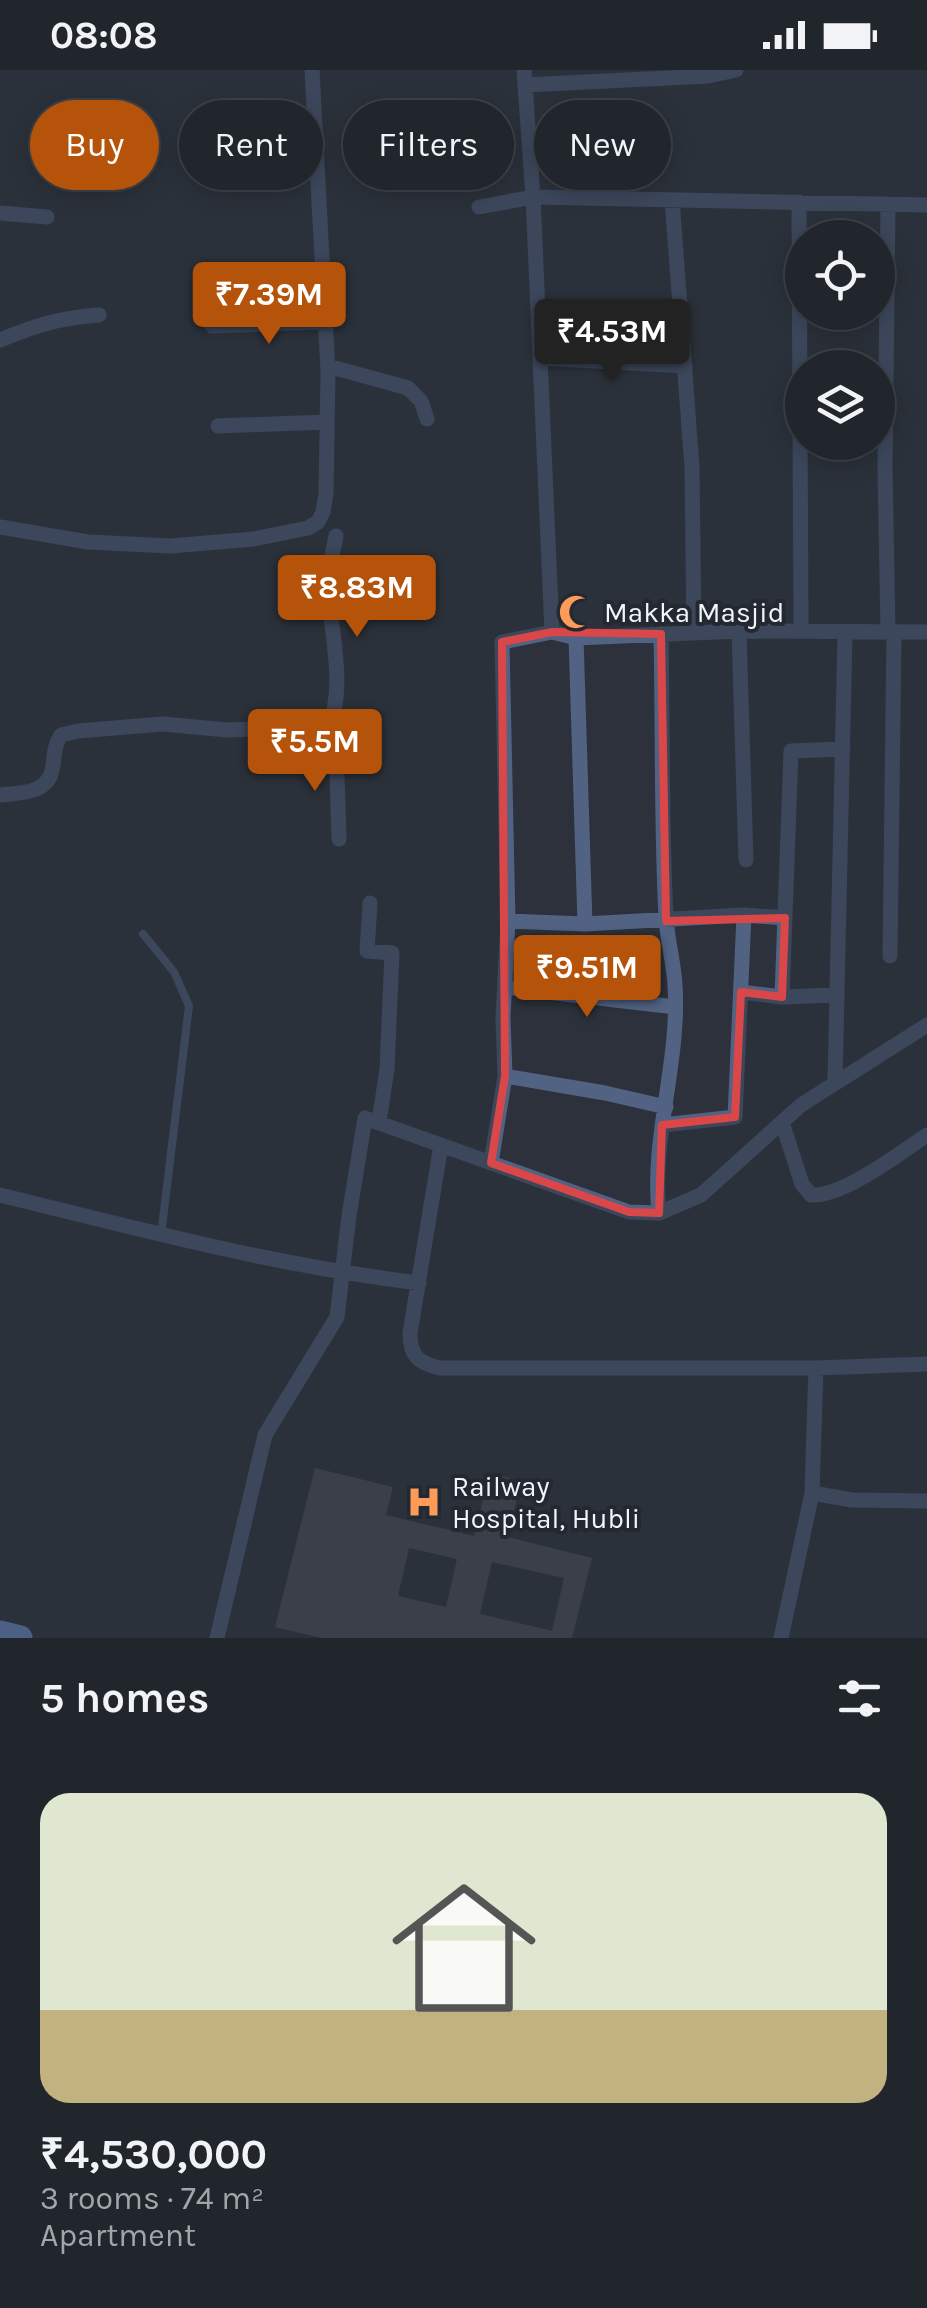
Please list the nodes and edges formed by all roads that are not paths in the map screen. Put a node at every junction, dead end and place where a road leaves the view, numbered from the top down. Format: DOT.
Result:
graph roads {
  1 [pos="312,70"];
  2 [pos="736,70"];
  3 [pos="525,77"];
  4 [pos="533,197"];
  5 [pos="672,200"];
  6 [pos="799,202"];
  7 [pos="888,204"];
  8 [pos="927,205"];
  9 [pos="479,208"];
  10 [pos="0,213"];
  11 [pos="46,217"];
  12 [pos="99,315"];
  13 [pos="326,322"];
  14 [pos="212,326"];
  15 [pos="0,340"];
  16 [pos="800,350"];
  17 [pos="884,350"];
  18 [pos="541,358"];
  19 [pos="328,366"];
  20 [pos="686,366"];
  21 [pos="427,420"];
  22 [pos="326,422"];
  23 [pos="218,426"];
  24 [pos="801,460"];
  25 [pos="884,460"];
  26 [pos="0,527"];
  27 [pos="336,536"];
  28 [pos="739,631"];
  29 [pos="801,631"];
  30 [pos="552,632"];
  31 [pos="891,632"];
  32 [pos="927,632"];
  33 [pos="694,633"];
  34 [pos="845,633"];
  35 [pos="661,634"];
  36 [pos="576,638"];
  37 [pos="328,730"];
  38 [pos="843,749"];
  39 [pos="0,795"];
  40 [pos="339,839"];
  41 [pos="746,860"];
  42 [pos="370,903"];
  43 [pos="744,915"];
  44 [pos="785,918"];
  45 [pos="508,921"];
  46 [pos="666,921"];
  47 [pos="585,924"];
  48 [pos="142,934"];
  49 [pos="890,956"];
  50 [pos="505,987"];
  51 [pos="742,992"];
  52 [pos="837,995"];
  53 [pos="782,997"];
  54 [pos="675,1008"];
  55 [pos="927,1025"];
  56 [pos="505,1076"];
  57 [pos="835,1082"];
  58 [pos="666,1106"];
  59 [pos="379,1122"];
  60 [pos="782,1122"];
  61 [pos="662,1125"];
  62 [pos="927,1135"];
  63 [pos="441,1144"];
  64 [pos="491,1163"];
  65 [pos="0,1194"];
  66 [pos="659,1213"];
  67 [pos="161,1235"];
  68 [pos="342,1272"];
  69 [pos="420,1283"];
  70 [pos="927,1364"];
  71 [pos="816,1368"];
  72 [pos="812,1493"];
  73 [pos="927,1502"];
  74 [pos="0,1634"];
  75 [pos="20,1638"];
  76 [pos="217,1638"];
  77 [pos="781,1638"];
  1 -- 13 [label="street"];
  2 -- 3 [label="street"];
  3 -- 4 [label="street"];
  4 -- 5 [label="street"];
  4 -- 9 [label="street"];
  4 -- 18 [label="street"];
  5 -- 6 [label="street"];
  5 -- 20 [label="street"];
  6 -- 7 [label="street"];
  6 -- 16 [label="street"];
  7 -- 8 [label="street"];
  7 -- 17 [label="street"];
  10 -- 11 [label="street"];
  12 -- 15 [label="street"];
  13 -- 14 [label="street"];
  13 -- 19 [label="street"];
  18 -- 20 [label="street"];
  18 -- 30 [label="street"];
  19 -- 21 [label="street"];
  19 -- 22 [label="street"];
  20 -- 33 [label="street"];
  22 -- 23 [label="street"];
  22 -- 26 [label="street"];
  24 -- 29 [label="street"];
  25 -- 31 [label="street"];
  27 -- 37 [label="street"];
  28 -- 29 [label="street"];
  28 -- 33 [label="street"];
  28 -- 41 [label="street"];
  29 -- 34 [label="street"];
  30 -- 36 [label="street"];
  30 -- 45 [label="street"];
  31 -- 32 [label="street"];
  31 -- 34 [label="street"];
  31 -- 49 [label="street"];
  33 -- 35 [label="street"];
  34 -- 38 [label="street"];
  35 -- 36 [label="street"];
  35 -- 46 [label="street"];
  36 -- 47 [label="street"];
  37 -- 39 [label="street"];
  37 -- 40 [label="street"];
  38 -- 44 [label="street"];
  38 -- 52 [label="street"];
  42 -- 59 [label="street"];
  43 -- 44 [label="street"];
  43 -- 46 [label="street"];
  43 -- 51 [label="street"];
  44 -- 53 [label="street"];
  45 -- 47 [label="street"];
  45 -- 50 [label="street"];
  46 -- 47 [label="street"];
  46 -- 54 [label="street"];
  48 -- 67 [label="lane"];
  50 -- 54 [label="street"];
  50 -- 56 [label="street"];
  51 -- 53 [label="street"];
  51 -- 61 [label="street"];
  52 -- 53 [label="street"];
  52 -- 57 [label="street"];
  54 -- 58 [label="street"];
  55 -- 57 [label="street"];
  56 -- 58 [label="street"];
  56 -- 64 [label="street"];
  57 -- 60 [label="street"];
  58 -- 61 [label="street"];
  59 -- 63 [label="street"];
  59 -- 68 [label="street"];
  60 -- 62 [label="street"];
  60 -- 66 [label="street"];
  61 -- 66 [label="street"];
  63 -- 64 [label="street"];
  63 -- 69 [label="street"];
  64 -- 66 [label="street"];
  65 -- 67 [label="street"];
  67 -- 68 [label="street"];
  68 -- 69 [label="street"];
  68 -- 76 [label="street"];
  69 -- 71 [label="street"];
  70 -- 71 [label="street"];
  71 -- 72 [label="street"];
  72 -- 73 [label="street"];
  72 -- 77 [label="street"];
  74 -- 75 [label="highway"];
}
